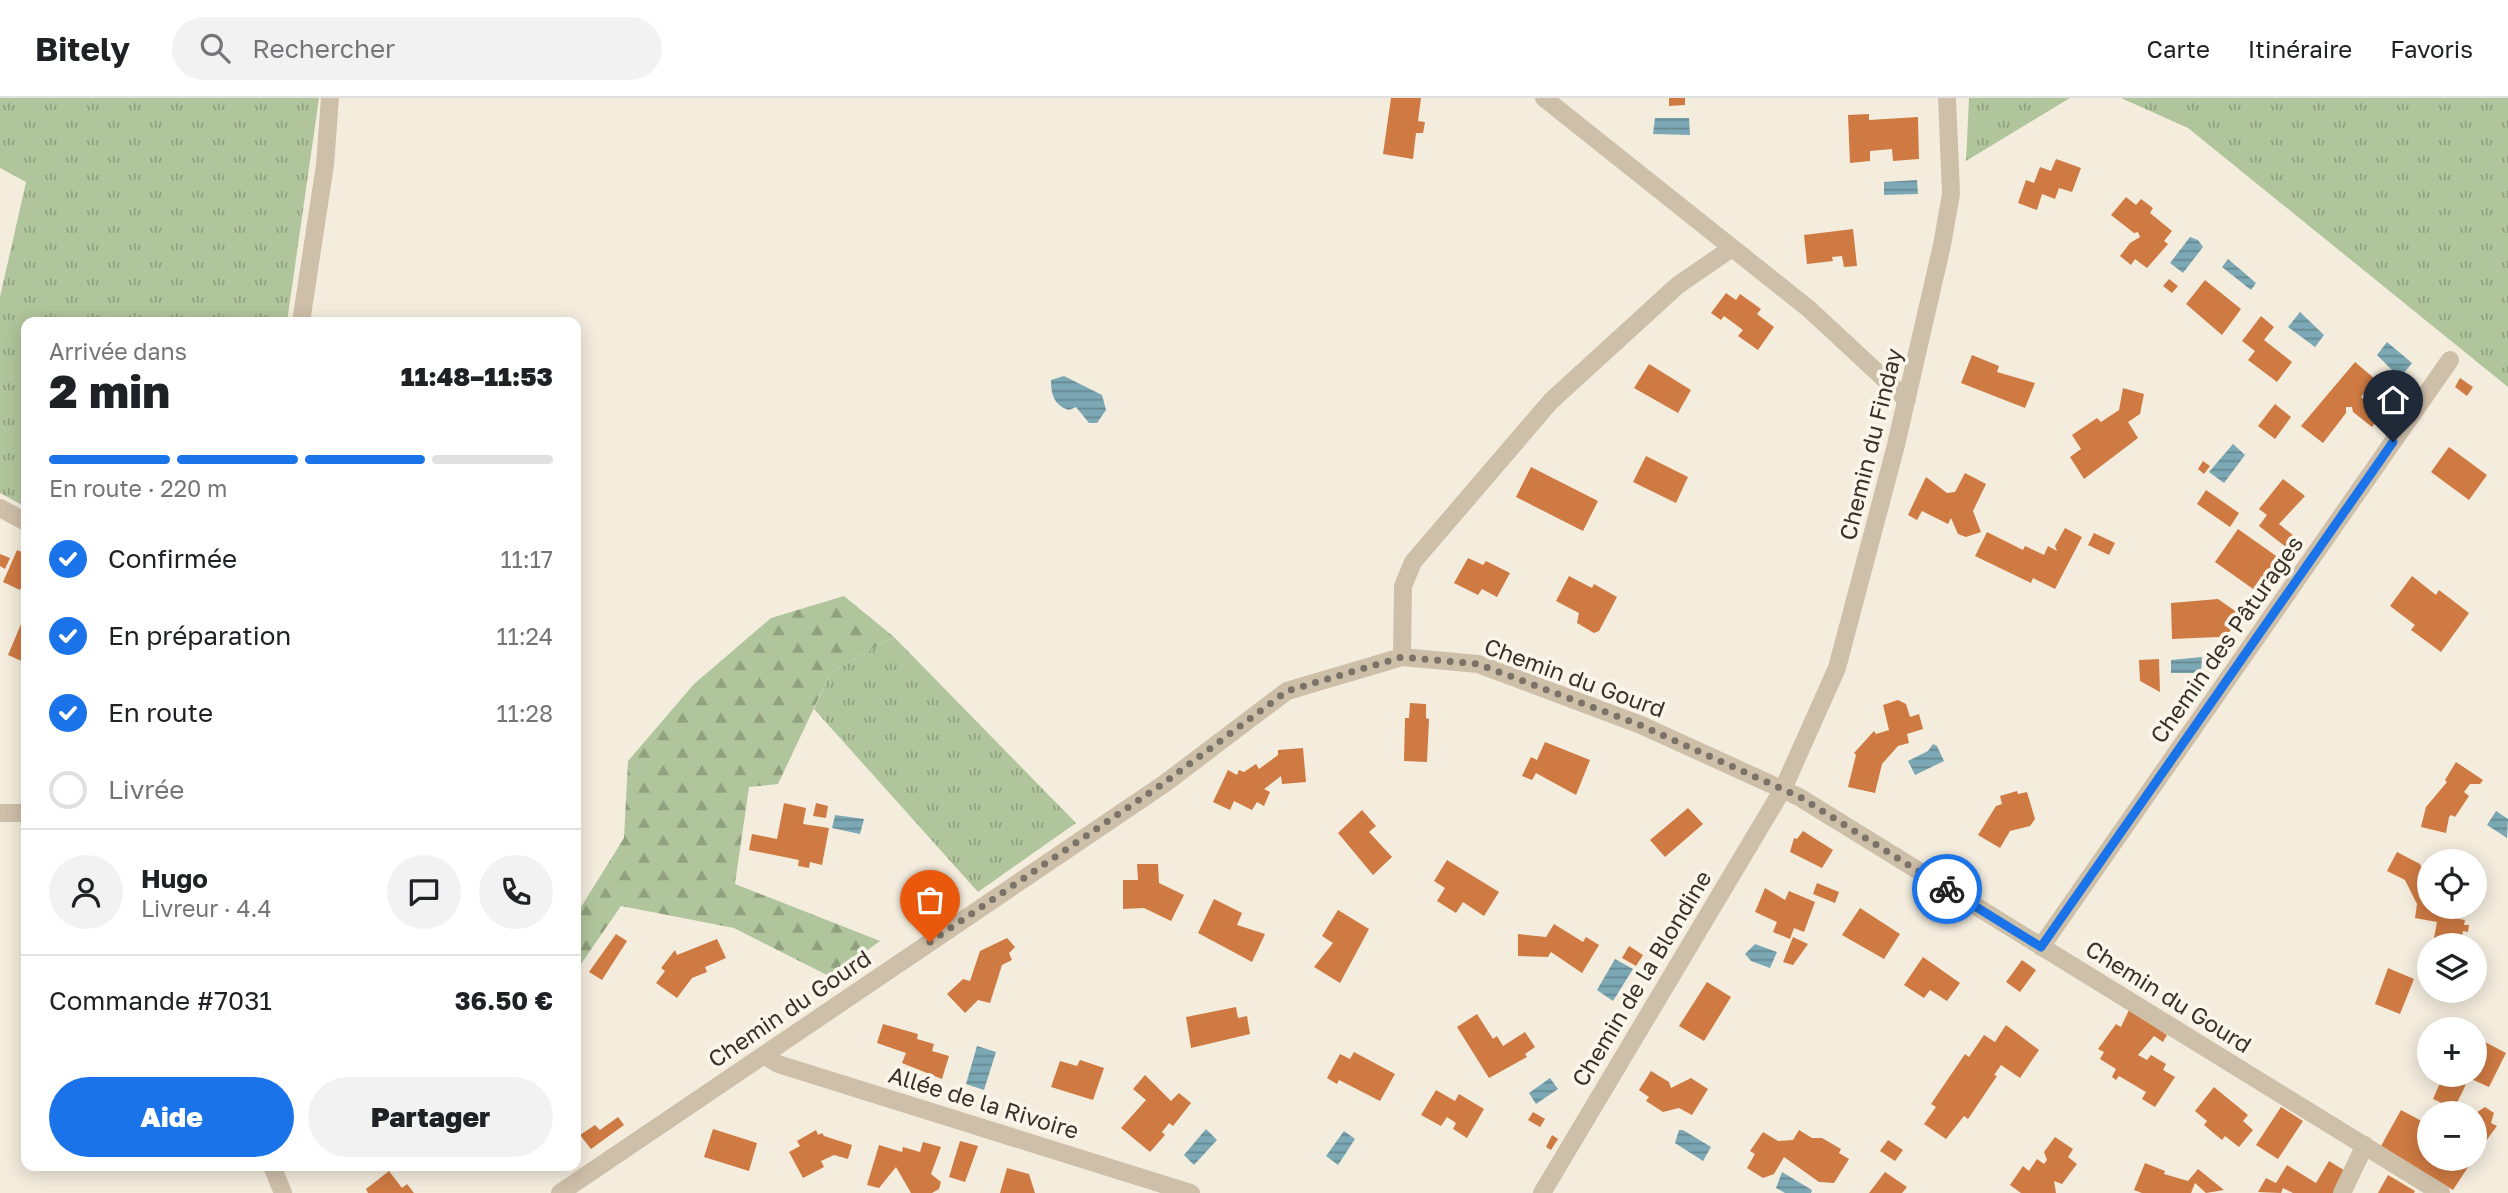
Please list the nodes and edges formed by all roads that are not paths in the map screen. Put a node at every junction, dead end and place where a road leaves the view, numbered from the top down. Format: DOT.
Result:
graph roads {
  1 [pos="330,98"];
  2 [pos="1544,98"];
  3 [pos="1947,98"];
  4 [pos="1732,248"];
  5 [pos="302,317"];
  6 [pos="2451,360"];
  7 [pos="1907,400"];
  8 [pos="0,508"];
  9 [pos="21,520"];
  10 [pos="1402,657"];
  11 [pos="1783,789"];
  12 [pos="0,813"];
  13 [pos="21,813"];
  14 [pos="2041,947"];
  15 [pos="764,1055"];
  16 [pos="2365,1146"];
  17 [pos="274,1171"];
  18 [pos="283,1193"];
  19 [pos="560,1193"];
  20 [pos="1191,1193"];
  21 [pos="1542,1193"];
  22 [pos="2342,1193"];
  23 [pos="2441,1193"];
  1 -- 5 [label="street"];
  2 -- 4 [label="street"];
  3 -- 7 [label="street, Chemin du Finday"];
  4 -- 7 [label="street"];
  4 -- 10 [label="street"];
  6 -- 14 [label="street, Chemin des Pâturages"];
  7 -- 11 [label="street, Chemin du Finday"];
  8 -- 9 [label="street"];
  10 -- 11 [label="street, Chemin du Gourd"];
  10 -- 15 [label="street, Chemin du Gourd"];
  11 -- 14 [label="street, Chemin du Gourd"];
  11 -- 21 [label="street, Chemin de la Blondine"];
  12 -- 13 [label="street"];
  14 -- 16 [label="street, Chemin du Gourd"];
  15 -- 19 [label="street, Chemin du Gourd"];
  15 -- 20 [label="street, Allée de la Rivoire"];
  16 -- 22 [label="street"];
  16 -- 23 [label="street, Chemin du Gourd"];
  17 -- 18 [label="street"];
}
